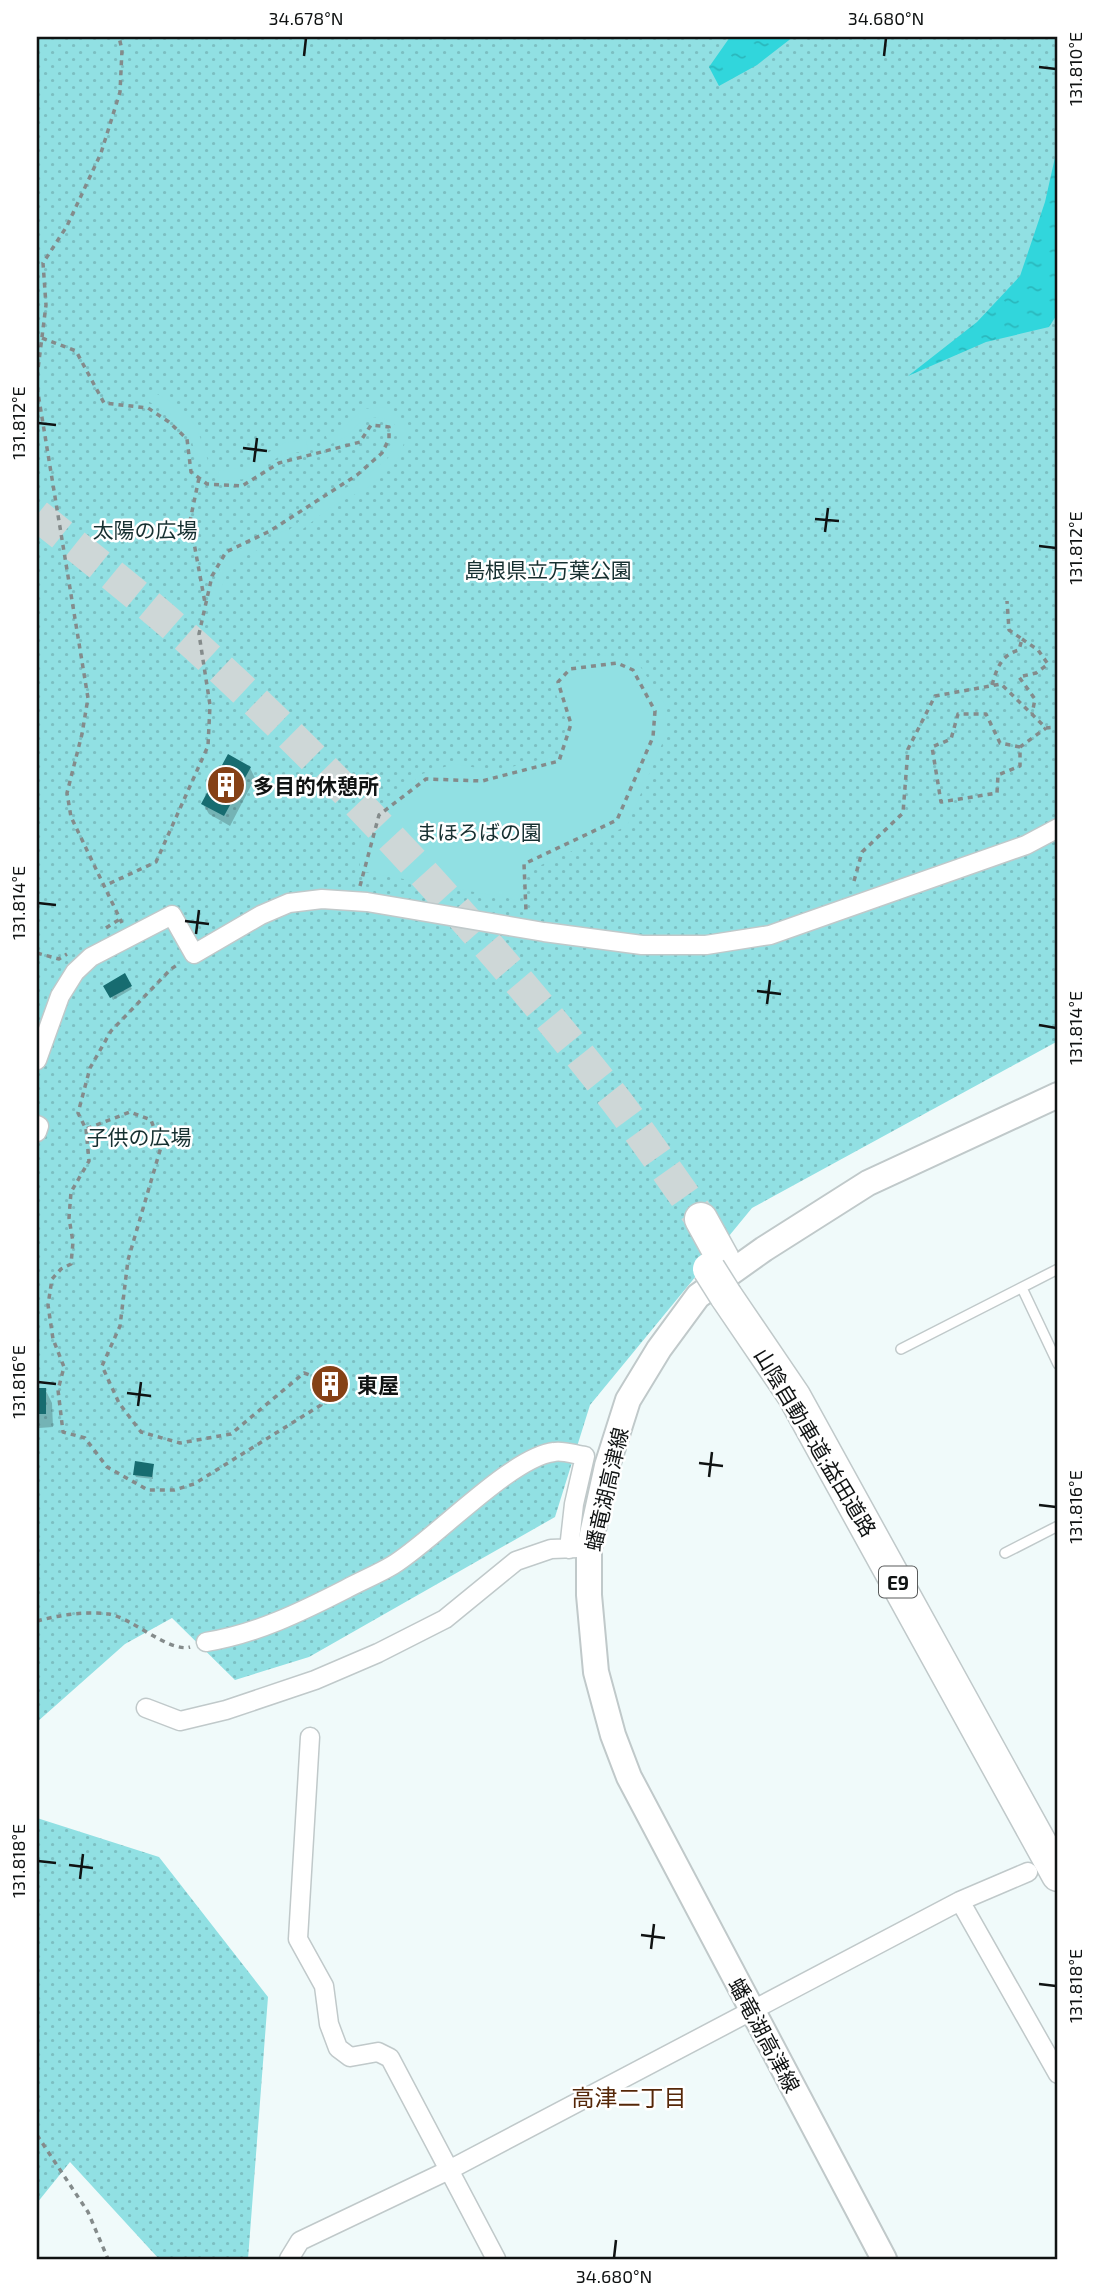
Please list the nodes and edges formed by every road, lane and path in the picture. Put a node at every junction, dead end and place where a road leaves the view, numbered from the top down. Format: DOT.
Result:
graph roads {
  1 [pos="119,37"];
  2 [pos="37,326"];
  3 [pos="43,327"];
  4 [pos="42,338"];
  5 [pos="37,377"];
  6 [pos="37,387"];
  7 [pos="199,478"];
  8 [pos="1007,601"];
  9 [pos="205,606"];
  10 [pos="1022,639"];
  11 [pos="992,685"];
  12 [pos="1032,714"];
  13 [pos="1058,727"];
  14 [pos="1046,728"];
  15 [pos="1020,747"];
  16 [pos="1058,828"];
  17 [pos="854,881"];
  18 [pos="104,886"];
  19 [pos="360,886"];
  20 [pos="526,916"];
  21 [pos="129,936"];
  22 [pos="194,954"];
  23 [pos="37,1060"];
  24 [pos="1058,1095"];
  25 [pos="37,1125"];
  26 [pos="86,1129"];
  27 [pos="37,1132"];
  28 [pos="695,1226"];
  29 [pos="1058,1269"];
  30 [pos="1021,1288"];
  31 [pos="733,1291"];
  32 [pos="901,1349"];
  33 [pos="1058,1364"];
  34 [pos="1058,1526"];
  35 [pos="579,1548"];
  36 [pos="1005,1553"];
  37 [pos="37,1621"];
  38 [pos="206,1642"];
  39 [pos="146,1708"];
  40 [pos="310,1737"];
  41 [pos="1058,1846"];
  42 [pos="1043,1873"];
  43 [pos="960,1901"];
  44 [pos="752,2011"];
  45 [pos="1058,2074"];
  46 [pos="37,2134"];
  47 [pos="449,2170"];
  48 [pos="108,2259"];
  49 [pos="289,2259"];
  50 [pos="496,2259"];
  51 [pos="884,2259"];
  1 -- 3 [label="path"];
  2 -- 3 [label="path"];
  3 -- 4 [label="path"];
  4 -- 5 [label="path"];
  4 -- 7 [label="path"];
  6 -- 18 [label="path"];
  7 -- 9 [label="path"];
  7 -- 9 [label="path"];
  8 -- 10 [label="path"];
  9 -- 18 [label="path"];
  10 -- 11 [label="path"];
  10 -- 12 [label="path"];
  11 -- 12 [label="path"];
  11 -- 17 [label="path"];
  12 -- 14 [label="path"];
  13 -- 14 [label="path"];
  14 -- 15 [label="path"];
  15 -- 15 [label="path"];
  16 -- 22 [label="street"];
  18 -- 21 [label="path"];
  19 -- 20 [label="path"];
  21 -- 22 [label="street"];
  21 -- 23 [label="street"];
  22 -- 26 [label="path"];
  24 -- 35 [label="main road, 蟠竜湖高津線"];
  25 -- 27 [label="street"];
  26 -- 26 [label="path"];
  28 -- 31 [label="highway, 山陰自動車道;益田道路 / E9"];
  29 -- 30 [label="lane"];
  30 -- 32 [label="lane"];
  30 -- 33 [label="lane"];
  31 -- 41 [label="highway, 山陰自動車道;益田道路 / E9"];
  31 -- 42 [label="highway, 山陰自動車道;益田道路 / E9"];
  34 -- 36 [label="lane"];
  35 -- 38 [label="street"];
  35 -- 39 [label="street"];
  35 -- 44 [label="main road, 蟠竜湖高津線"];
  37 -- 38 [label="path"];
  40 -- 47 [label="street"];
  42 -- 43 [label="street"];
  43 -- 44 [label="street"];
  43 -- 45 [label="street"];
  44 -- 47 [label="street"];
  44 -- 51 [label="main road, 蟠竜湖高津線"];
  46 -- 48 [label="path"];
  47 -- 49 [label="street"];
  47 -- 50 [label="street"];
}
